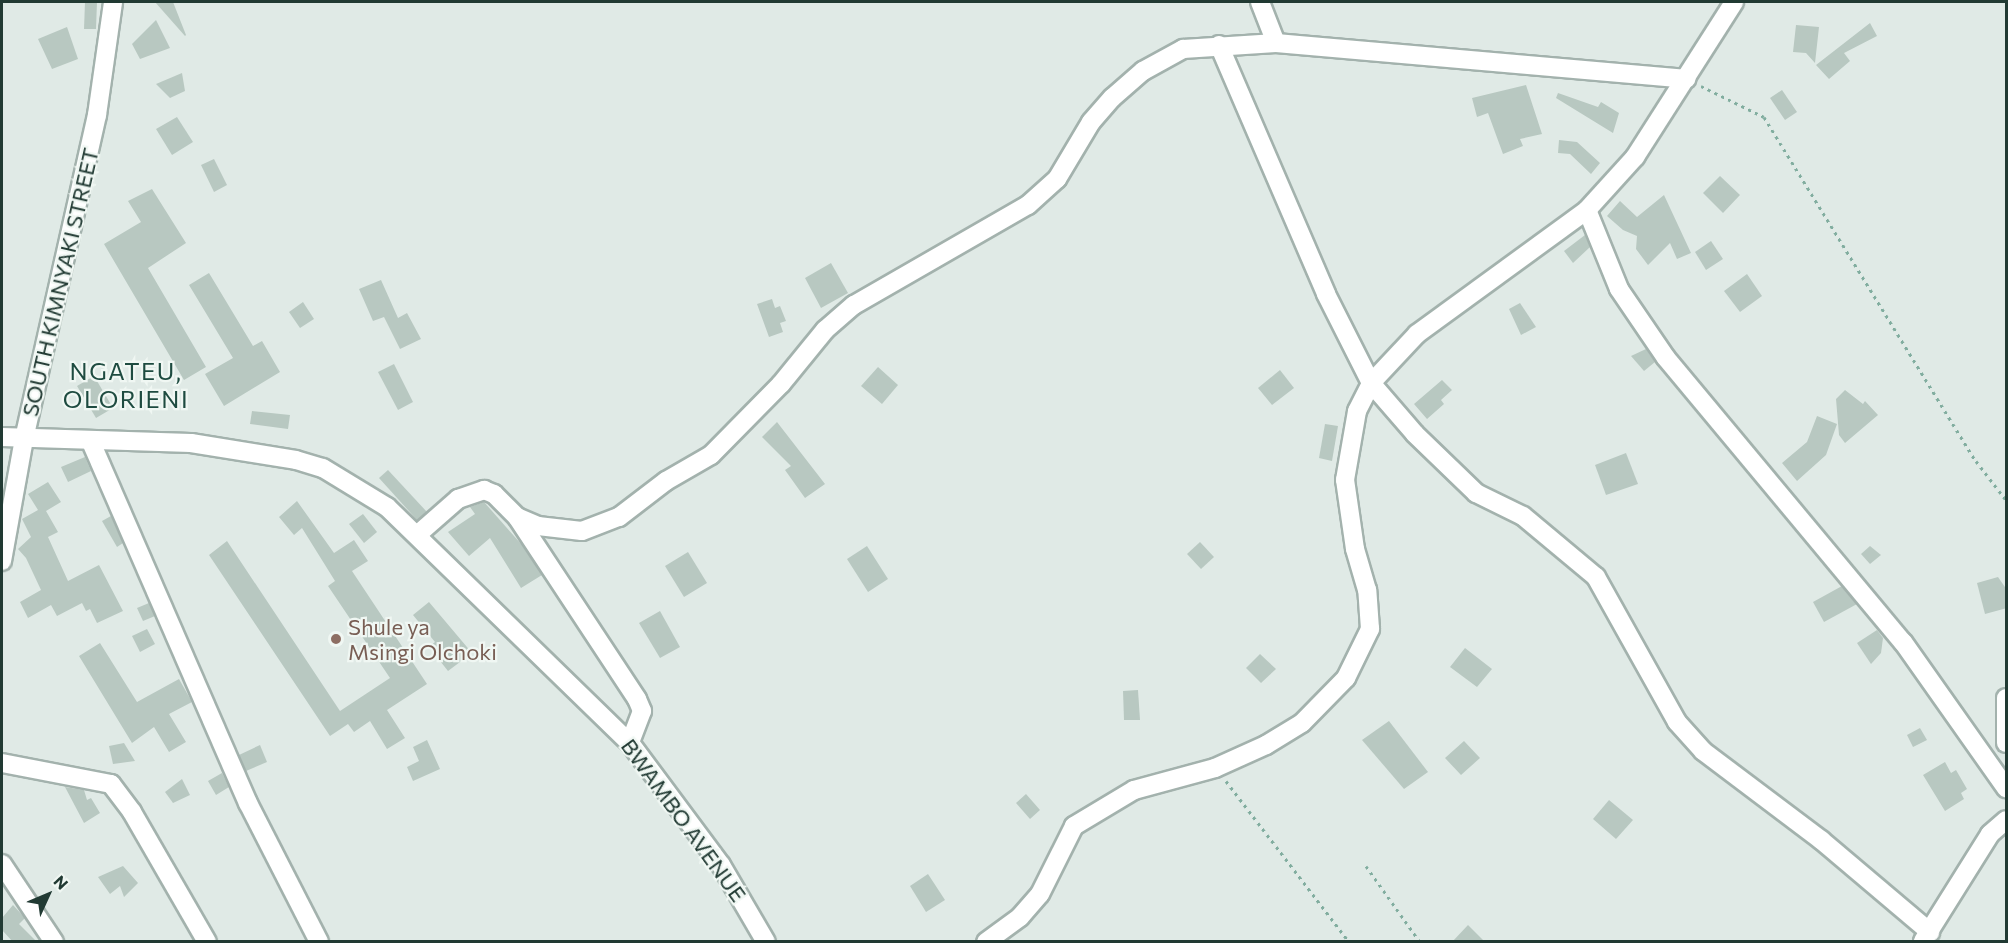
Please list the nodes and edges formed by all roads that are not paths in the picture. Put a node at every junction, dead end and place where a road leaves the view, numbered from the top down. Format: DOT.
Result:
graph roads {
  1 [pos="112,2"];
  2 [pos="1260,2"];
  3 [pos="1734,2"];
  4 [pos="1276,43"];
  5 [pos="1218,45"];
  6 [pos="1686,79"];
  7 [pos="1587,210"];
  8 [pos="1371,383"];
  9 [pos="2,437"];
  10 [pos="24,439"];
  11 [pos="91,442"];
  12 [pos="517,517"];
  13 [pos="417,535"];
  14 [pos="2,561"];
  15 [pos="2007,698"];
  16 [pos="630,743"];
  17 [pos="2007,743"];
  18 [pos="2,763"];
  19 [pos="2007,788"];
  20 [pos="2007,820"];
  21 [pos="2,864"];
  22 [pos="1926,937"];
  23 [pos="54,942"];
  24 [pos="207,942"];
  25 [pos="319,942"];
  26 [pos="766,942"];
  27 [pos="986,942"];
  1 -- 10 [label="street, SOUTH KIMNYAKI STREET"];
  2 -- 4 [label="street"];
  3 -- 6 [label="street"];
  4 -- 5 [label="street"];
  4 -- 6 [label="street"];
  5 -- 8 [label="street"];
  5 -- 12 [label="street"];
  6 -- 7 [label="street"];
  7 -- 8 [label="street"];
  7 -- 19 [label="street"];
  8 -- 22 [label="street"];
  8 -- 27 [label="street"];
  9 -- 10 [label="street, BWAMBO AVENUE"];
  10 -- 11 [label="street, BWAMBO AVENUE"];
  10 -- 14 [label="street, SOUTH KIMNYAKI STREET"];
  11 -- 13 [label="street, BWAMBO AVENUE"];
  11 -- 25 [label="street"];
  12 -- 13 [label="street"];
  12 -- 16 [label="street"];
  13 -- 16 [label="street, BWAMBO AVENUE"];
  15 -- 17 [label="street"];
  16 -- 26 [label="street, BWAMBO AVENUE"];
  18 -- 24 [label="street"];
  20 -- 22 [label="street"];
  21 -- 23 [label="street"];
}
